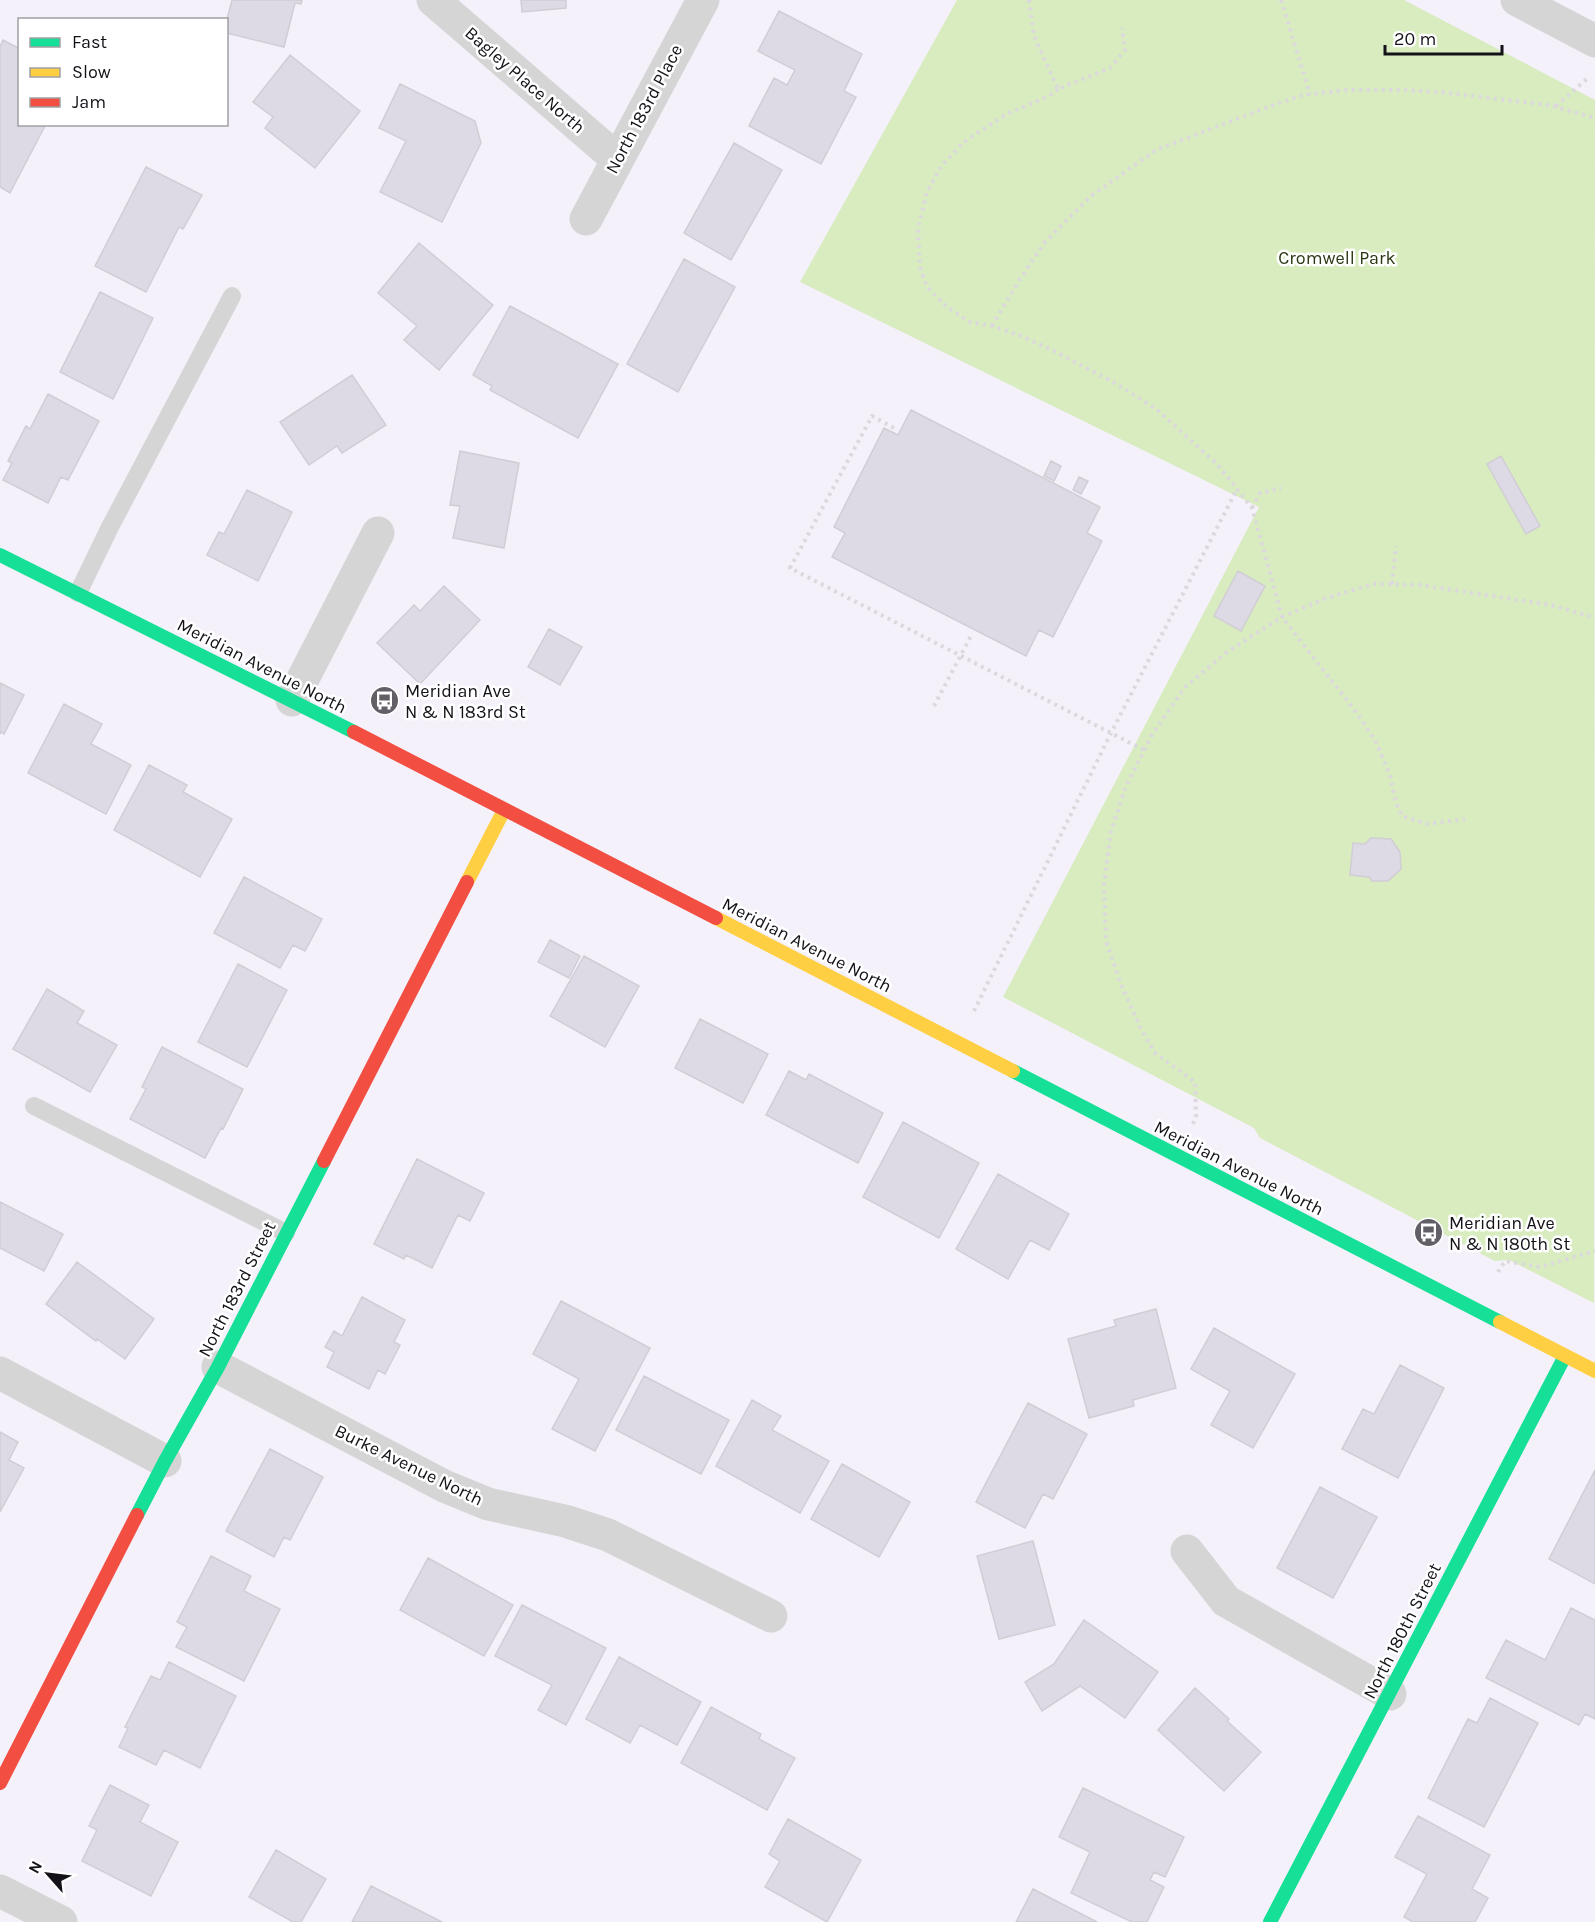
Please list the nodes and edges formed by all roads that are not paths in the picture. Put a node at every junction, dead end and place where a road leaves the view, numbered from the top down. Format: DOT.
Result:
graph roads {
  1 [pos="433,0"];
  2 [pos="703,0"];
  3 [pos="1517,0"];
  4 [pos="1595,40"];
  5 [pos="617,159"];
  6 [pos="586,219"];
  7 [pos="232,296"];
  8 [pos="378,533"];
  9 [pos="0,555"];
  10 [pos="78,593"];
  11 [pos="292,700"];
  12 [pos="504,810"];
  13 [pos="34,1106"];
  14 [pos="286,1233"];
  15 [pos="1564,1356"];
  16 [pos="218,1367"];
  17 [pos="1595,1371"];
  18 [pos="0,1373"];
  19 [pos="165,1461"];
  20 [pos="1187,1551"];
  21 [pos="771,1616"];
  22 [pos="1390,1694"];
  23 [pos="0,1783"];
  24 [pos="0,1891"];
  25 [pos="61,1922"];
  26 [pos="1270,1922"];
  1 -- 5 [label="street, Bagley Place North"];
  2 -- 5 [label="street, North 183rd Place"];
  3 -- 4 [label="street"];
  5 -- 6 [label="street, North 183rd Place"];
  7 -- 10 [label="lane"];
  8 -- 11 [label="street"];
  9 -- 10 [label="street, Meridian Avenue North"];
  10 -- 11 [label="street, Meridian Avenue North"];
  11 -- 12 [label="street, Meridian Avenue North"];
  12 -- 14 [label="street, North 183rd Street"];
  12 -- 15 [label="street, Meridian Avenue North"];
  13 -- 14 [label="lane"];
  14 -- 16 [label="street, North 183rd Street"];
  15 -- 17 [label="street, Meridian Avenue North"];
  15 -- 22 [label="street, North 180th Street"];
  16 -- 19 [label="street, North 183rd Street"];
  16 -- 21 [label="street, Burke Avenue North"];
  18 -- 19 [label="street"];
  19 -- 23 [label="street, North 183rd Street"];
  20 -- 22 [label="street"];
  22 -- 26 [label="street, North 180th Street"];
  24 -- 25 [label="street"];
}
